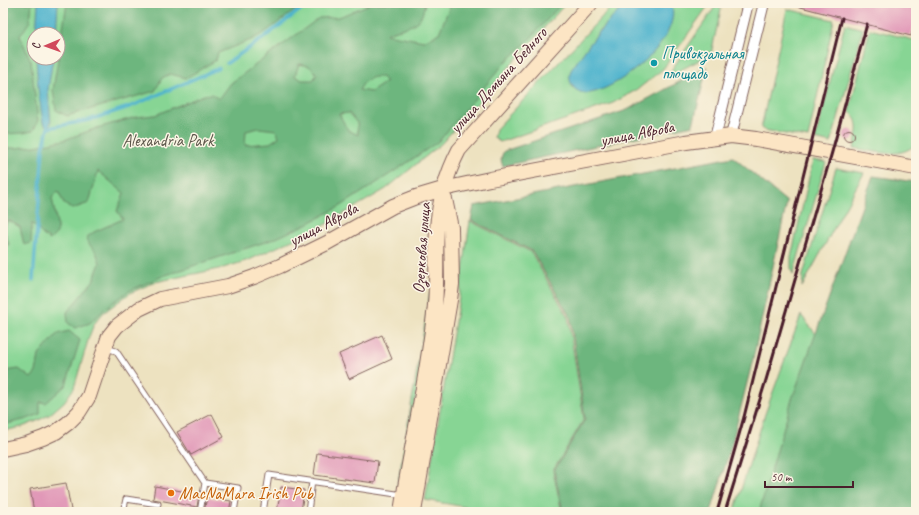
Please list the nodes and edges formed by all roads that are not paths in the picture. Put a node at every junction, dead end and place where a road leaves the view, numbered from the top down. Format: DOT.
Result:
graph roads {
  1 [pos="591,3"];
  2 [pos="748,3"];
  3 [pos="764,3"];
  4 [pos="731,136"];
  5 [pos="715,138"];
  6 [pos="916,168"];
  7 [pos="443,189"];
  8 [pos="105,347"];
  9 [pos="3,449"];
  10 [pos="312,481"];
  11 [pos="205,483"];
  12 [pos="410,496"];
  13 [pos="158,504"];
  14 [pos="123,512"];
  15 [pos="200,512"];
  16 [pos="234,512"];
  17 [pos="264,512"];
  18 [pos="308,512"];
  19 [pos="401,512"];
  20 [pos="414,512"];
  1 -- 7 [label="street, улица Демьяна Бедного"];
  2 -- 5 [label="street"];
  3 -- 4 [label="street"];
  4 -- 5 [label="street, улица Аврова"];
  4 -- 6 [label="street, улица Аврова"];
  5 -- 7 [label="street, улица Аврова"];
  7 -- 8 [label="street, улица Аврова"];
  7 -- 12 [label="street, Озерковая улица"];
  8 -- 9 [label="street, улица Аврова"];
  8 -- 11 [label="lane"];
  10 -- 12 [label="lane"];
  10 -- 17 [label="lane"];
  10 -- 18 [label="lane"];
  11 -- 15 [label="lane"];
  11 -- 16 [label="lane"];
  12 -- 19 [label="street, Озерковая улица"];
  12 -- 20 [label="street, Озерковая улица"];
  13 -- 14 [label="lane"];
}
